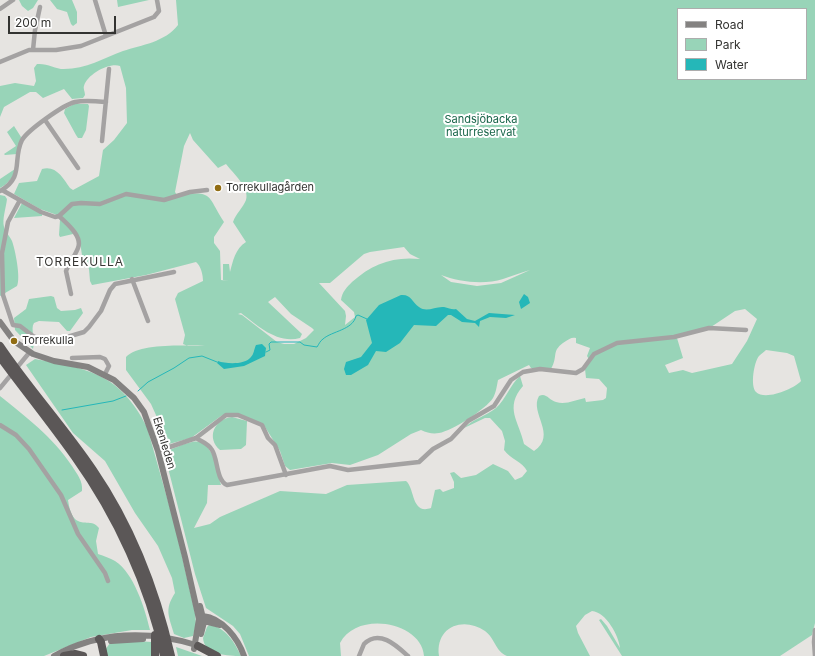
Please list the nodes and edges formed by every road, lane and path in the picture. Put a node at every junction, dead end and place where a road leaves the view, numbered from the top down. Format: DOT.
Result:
graph roads {
  1 [pos="13,0"];
  2 [pos="95,0"];
  3 [pos="157,0"];
  4 [pos="40,7"];
  5 [pos="0,9"];
  6 [pos="106,36"];
  7 [pos="33,50"];
  8 [pos="0,62"];
  9 [pos="109,69"];
  10 [pos="106,102"];
  11 [pos="45,120"];
  12 [pos="102,141"];
  13 [pos="78,168"];
  14 [pos="207,190"];
  15 [pos="1,191"];
  16 [pos="20,200"];
  17 [pos="59,216"];
  18 [pos="174,272"];
  19 [pos="132,280"];
  20 [pos="71,294"];
  21 [pos="148,321"];
  22 [pos="0,322"];
  23 [pos="746,330"];
  24 [pos="0,342"];
  25 [pos="0,346"];
  26 [pos="29,353"];
  27 [pos="0,357"];
  28 [pos="72,358"];
  29 [pos="0,366"];
  30 [pos="105,374"];
  31 [pos="0,388"];
  32 [pos="0,425"];
  33 [pos="196,438"];
  34 [pos="76,446"];
  35 [pos="158,451"];
  36 [pos="76,458"];
  37 [pos="286,475"];
  38 [pos="108,581"];
  39 [pos="202,619"];
  40 [pos="156,624"];
  41 [pos="815,630"];
  42 [pos="99,642"];
  43 [pos="195,646"];
  44 [pos="169,655"];
  45 [pos="54,656"];
  46 [pos="63,656"];
  47 [pos="83,656"];
  48 [pos="100,656"];
  49 [pos="104,656"];
  50 [pos="155,656"];
  51 [pos="208,656"];
  52 [pos="217,656"];
  53 [pos="244,656"];
  54 [pos="359,656"];
  55 [pos="408,656"];
  56 [pos="815,656"];
  1 -- 5 [label="street"];
  2 -- 6 [label="street"];
  3 -- 6 [label="street"];
  4 -- 7 [label="street"];
  6 -- 7 [label="street"];
  7 -- 8 [label="street"];
  9 -- 10 [label="street"];
  10 -- 11 [label="street"];
  10 -- 12 [label="street"];
  11 -- 13 [label="street"];
  11 -- 15 [label="street"];
  14 -- 17 [label="street"];
  15 -- 16 [label="street"];
  16 -- 17 [label="street"];
  16 -- 19 [label="street"];
  17 -- 20 [label="street"];
  18 -- 19 [label="street"];
  19 -- 21 [label="street"];
  22 -- 26 [label="street, Ekenleden"];
  23 -- 37 [label="street"];
  24 -- 34 [label="highway"];
  25 -- 34 [label="highway"];
  26 -- 30 [label="street, Ekenleden"];
  26 -- 31 [label="street"];
  27 -- 36 [label="highway"];
  28 -- 30 [label="street"];
  29 -- 36 [label="highway"];
  30 -- 35 [label="street, Ekenleden"];
  32 -- 38 [label="street"];
  33 -- 35 [label="street"];
  33 -- 37 [label="street"];
  33 -- 37 [label="street"];
  34 -- 44 [label="highway"];
  35 -- 39 [label="street, Ekenleden"];
  36 -- 40 [label="highway"];
  39 -- 43 [label="street, Ekenleden"];
  39 -- 53 [label="street"];
  40 -- 44 [label="highway"];
  40 -- 50 [label="highway"];
  41 -- 56 [label="street"];
  42 -- 43 [label="street"];
  42 -- 45 [label="street"];
  42 -- 46 [label="street"];
  42 -- 48 [label="highway"];
  42 -- 49 [label="highway"];
  43 -- 51 [label="highway"];
  43 -- 52 [label="highway"];
  46 -- 47 [label="highway"];
  54 -- 55 [label="street"];
}
